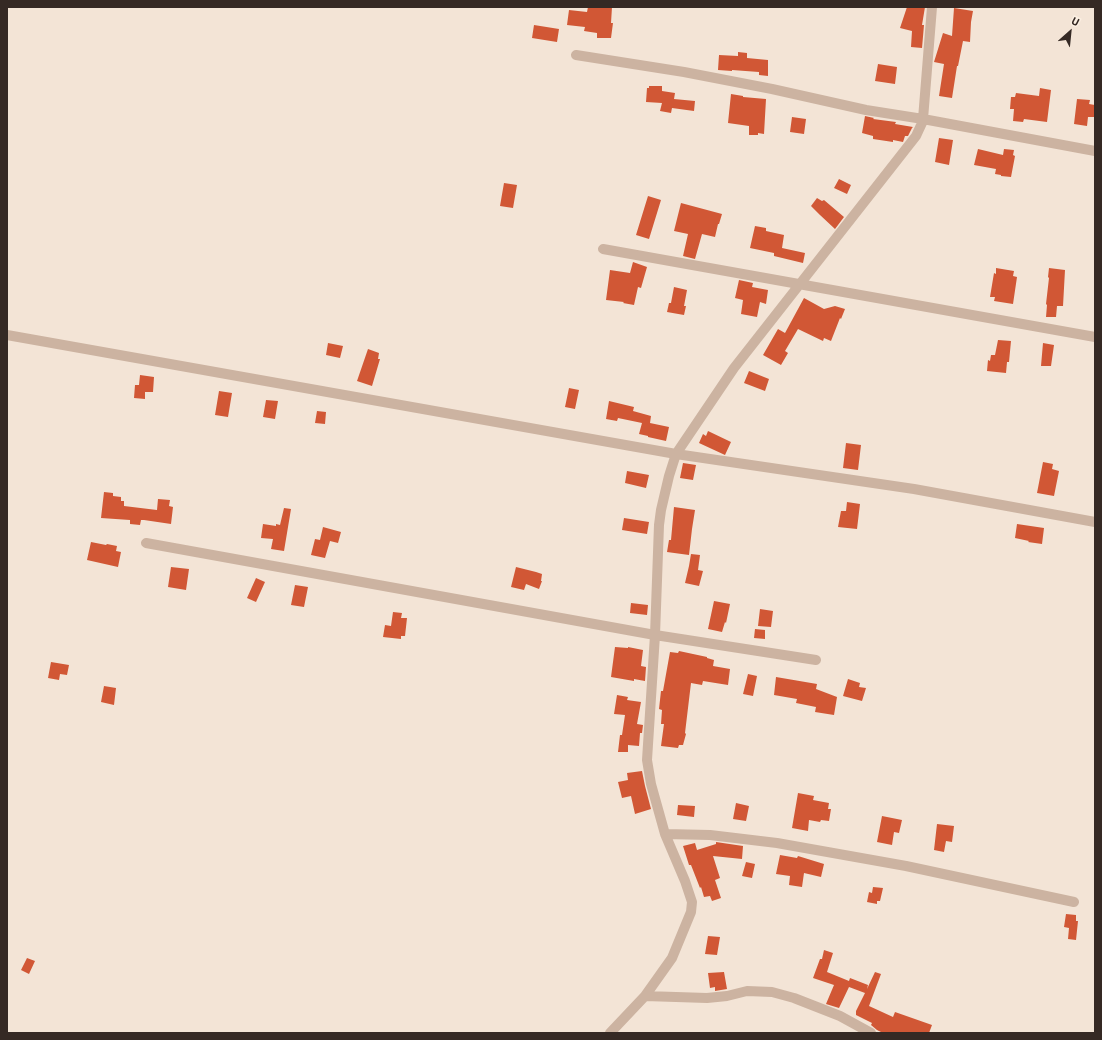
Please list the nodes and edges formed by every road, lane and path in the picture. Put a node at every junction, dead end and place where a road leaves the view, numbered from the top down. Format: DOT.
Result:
graph roads {
  1 [pos="932,7"];
  2 [pos="576,55"];
  3 [pos="922,119"];
  4 [pos="1095,151"];
  5 [pos="603,248"];
  6 [pos="800,284"];
  7 [pos="7,335"];
  8 [pos="1095,337"];
  9 [pos="676,454"];
  10 [pos="1095,522"];
  11 [pos="146,543"];
  12 [pos="655,635"];
  13 [pos="816,660"];
  14 [pos="665,834"];
  15 [pos="1074,902"];
  16 [pos="645,996"];
  17 [pos="610,1033"];
  18 [pos="871,1033"];
  1 -- 3 [label="street"];
  2 -- 3 [label="street"];
  3 -- 4 [label="street"];
  3 -- 6 [label="street"];
  5 -- 6 [label="street"];
  6 -- 8 [label="street"];
  6 -- 9 [label="street"];
  7 -- 9 [label="street"];
  9 -- 10 [label="street"];
  9 -- 12 [label="street"];
  11 -- 12 [label="street"];
  12 -- 13 [label="street"];
  12 -- 14 [label="street"];
  14 -- 15 [label="street"];
  14 -- 16 [label="street"];
  16 -- 17 [label="street"];
  16 -- 18 [label="street"];
}
